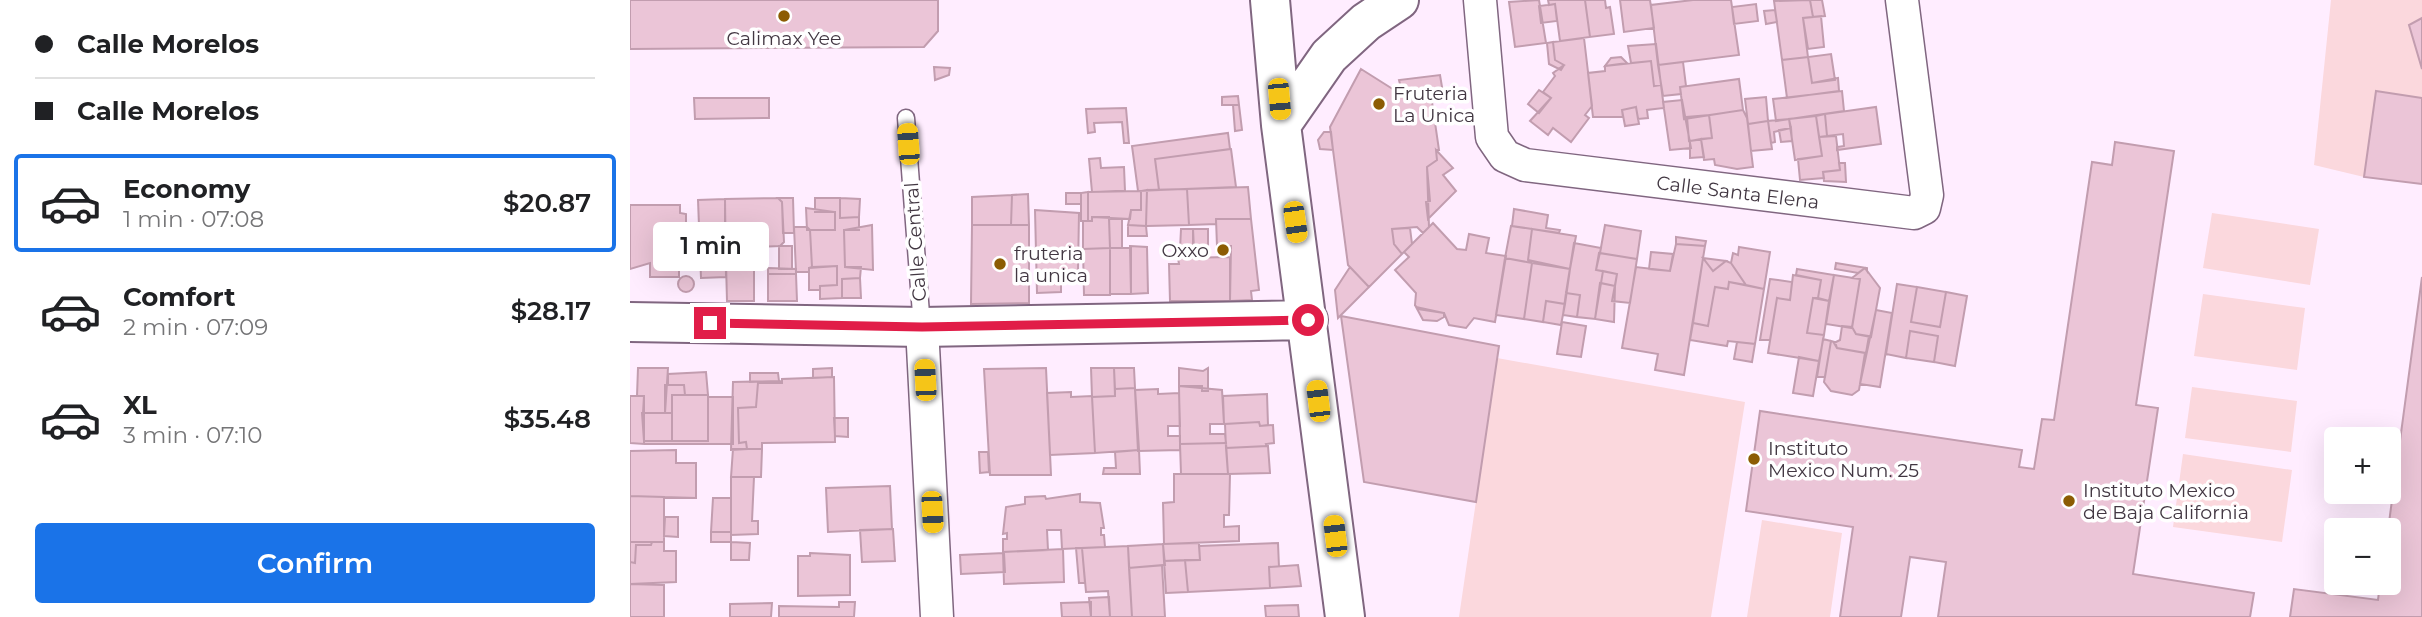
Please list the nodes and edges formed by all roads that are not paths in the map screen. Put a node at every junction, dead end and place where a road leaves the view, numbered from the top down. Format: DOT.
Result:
graph roads {
  1 [pos="1270,0"];
  2 [pos="1399,0"];
  3 [pos="1480,0"];
  4 [pos="1902,0"];
  5 [pos="906,118"];
  6 [pos="1281,125"];
  7 [pos="1308,320"];
  8 [pos="630,322"];
  9 [pos="922,327"];
  10 [pos="937,617"];
  11 [pos="1345,617"];
  1 -- 6 [label="main road"];
  2 -- 6 [label="main road"];
  3 -- 4 [label="street, Calle Santa Elena"];
  5 -- 9 [label="lane, Calle Central"];
  6 -- 7 [label="main road"];
  7 -- 9 [label="main road"];
  7 -- 11 [label="main road"];
  8 -- 9 [label="main road"];
  9 -- 10 [label="street, Calle Central"];
}
